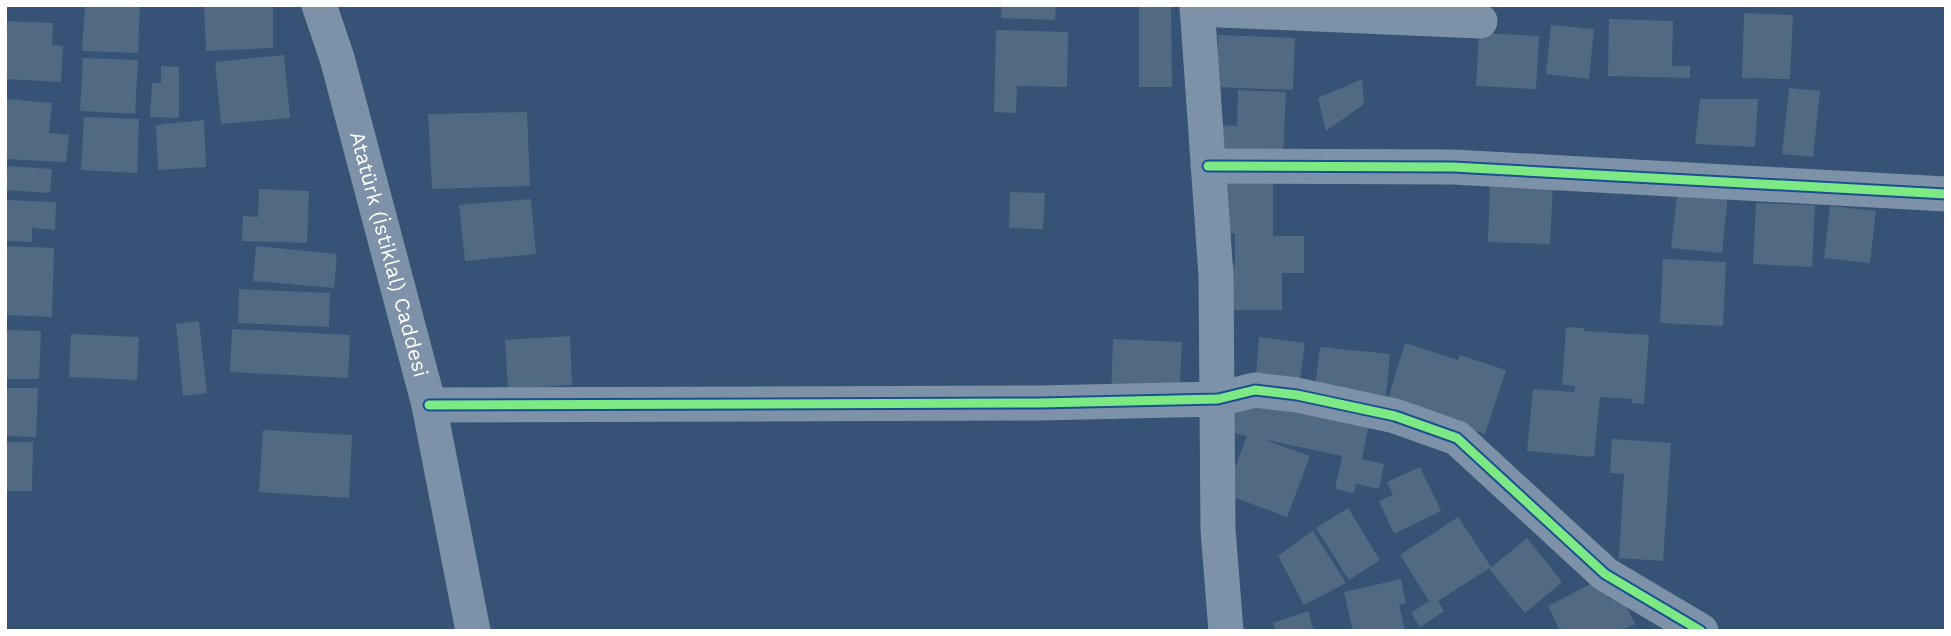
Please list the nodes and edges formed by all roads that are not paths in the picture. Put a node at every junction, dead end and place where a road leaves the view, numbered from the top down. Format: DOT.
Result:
graph roads {
  1 [pos="319,5"];
  2 [pos="1197,7"];
  3 [pos="1480,21"];
  4 [pos="1208,166"];
  5 [pos="1946,194"];
  6 [pos="1218,399"];
  7 [pos="429,405"];
  8 [pos="473,631"];
  9 [pos="1226,631"];
  10 [pos="1702,631"];
  1 -- 7 [label="street, Atatürk (İstiklal) Caddesi"];
  2 -- 3 [label="street"];
  2 -- 4 [label="street"];
  4 -- 5 [label="street"];
  4 -- 6 [label="street"];
  6 -- 7 [label="street"];
  6 -- 9 [label="street"];
  6 -- 10 [label="street"];
  7 -- 8 [label="street, Atatürk (İstiklal) Caddesi"];
}
